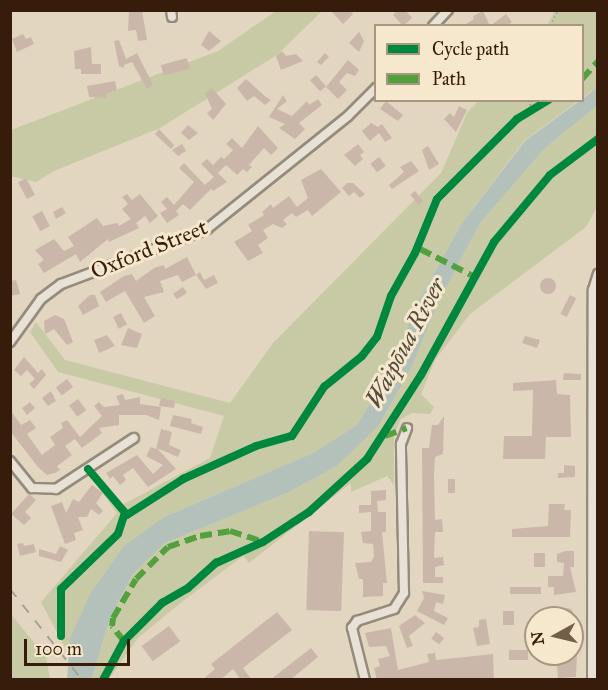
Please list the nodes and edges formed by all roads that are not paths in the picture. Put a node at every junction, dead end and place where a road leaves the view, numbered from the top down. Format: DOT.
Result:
graph roads {
  1 [pos="448,10"];
  2 [pos="435,24"];
  3 [pos="374,89"];
  4 [pos="597,274"];
  5 [pos="10,327"];
  6 [pos="20,327"];
  7 [pos="10,342"];
  8 [pos="408,428"];
  9 [pos="134,438"];
  10 [pos="10,461"];
  11 [pos="364,680"];
  12 [pos="592,680"];
  1 -- 2 [label="street"];
  3 -- 6 [label="street, Oxford Street"];
  4 -- 12 [label="street"];
  5 -- 6 [label="street"];
  6 -- 7 [label="street, Oxford Street"];
  8 -- 11 [label="street"];
  9 -- 10 [label="street"];
}
